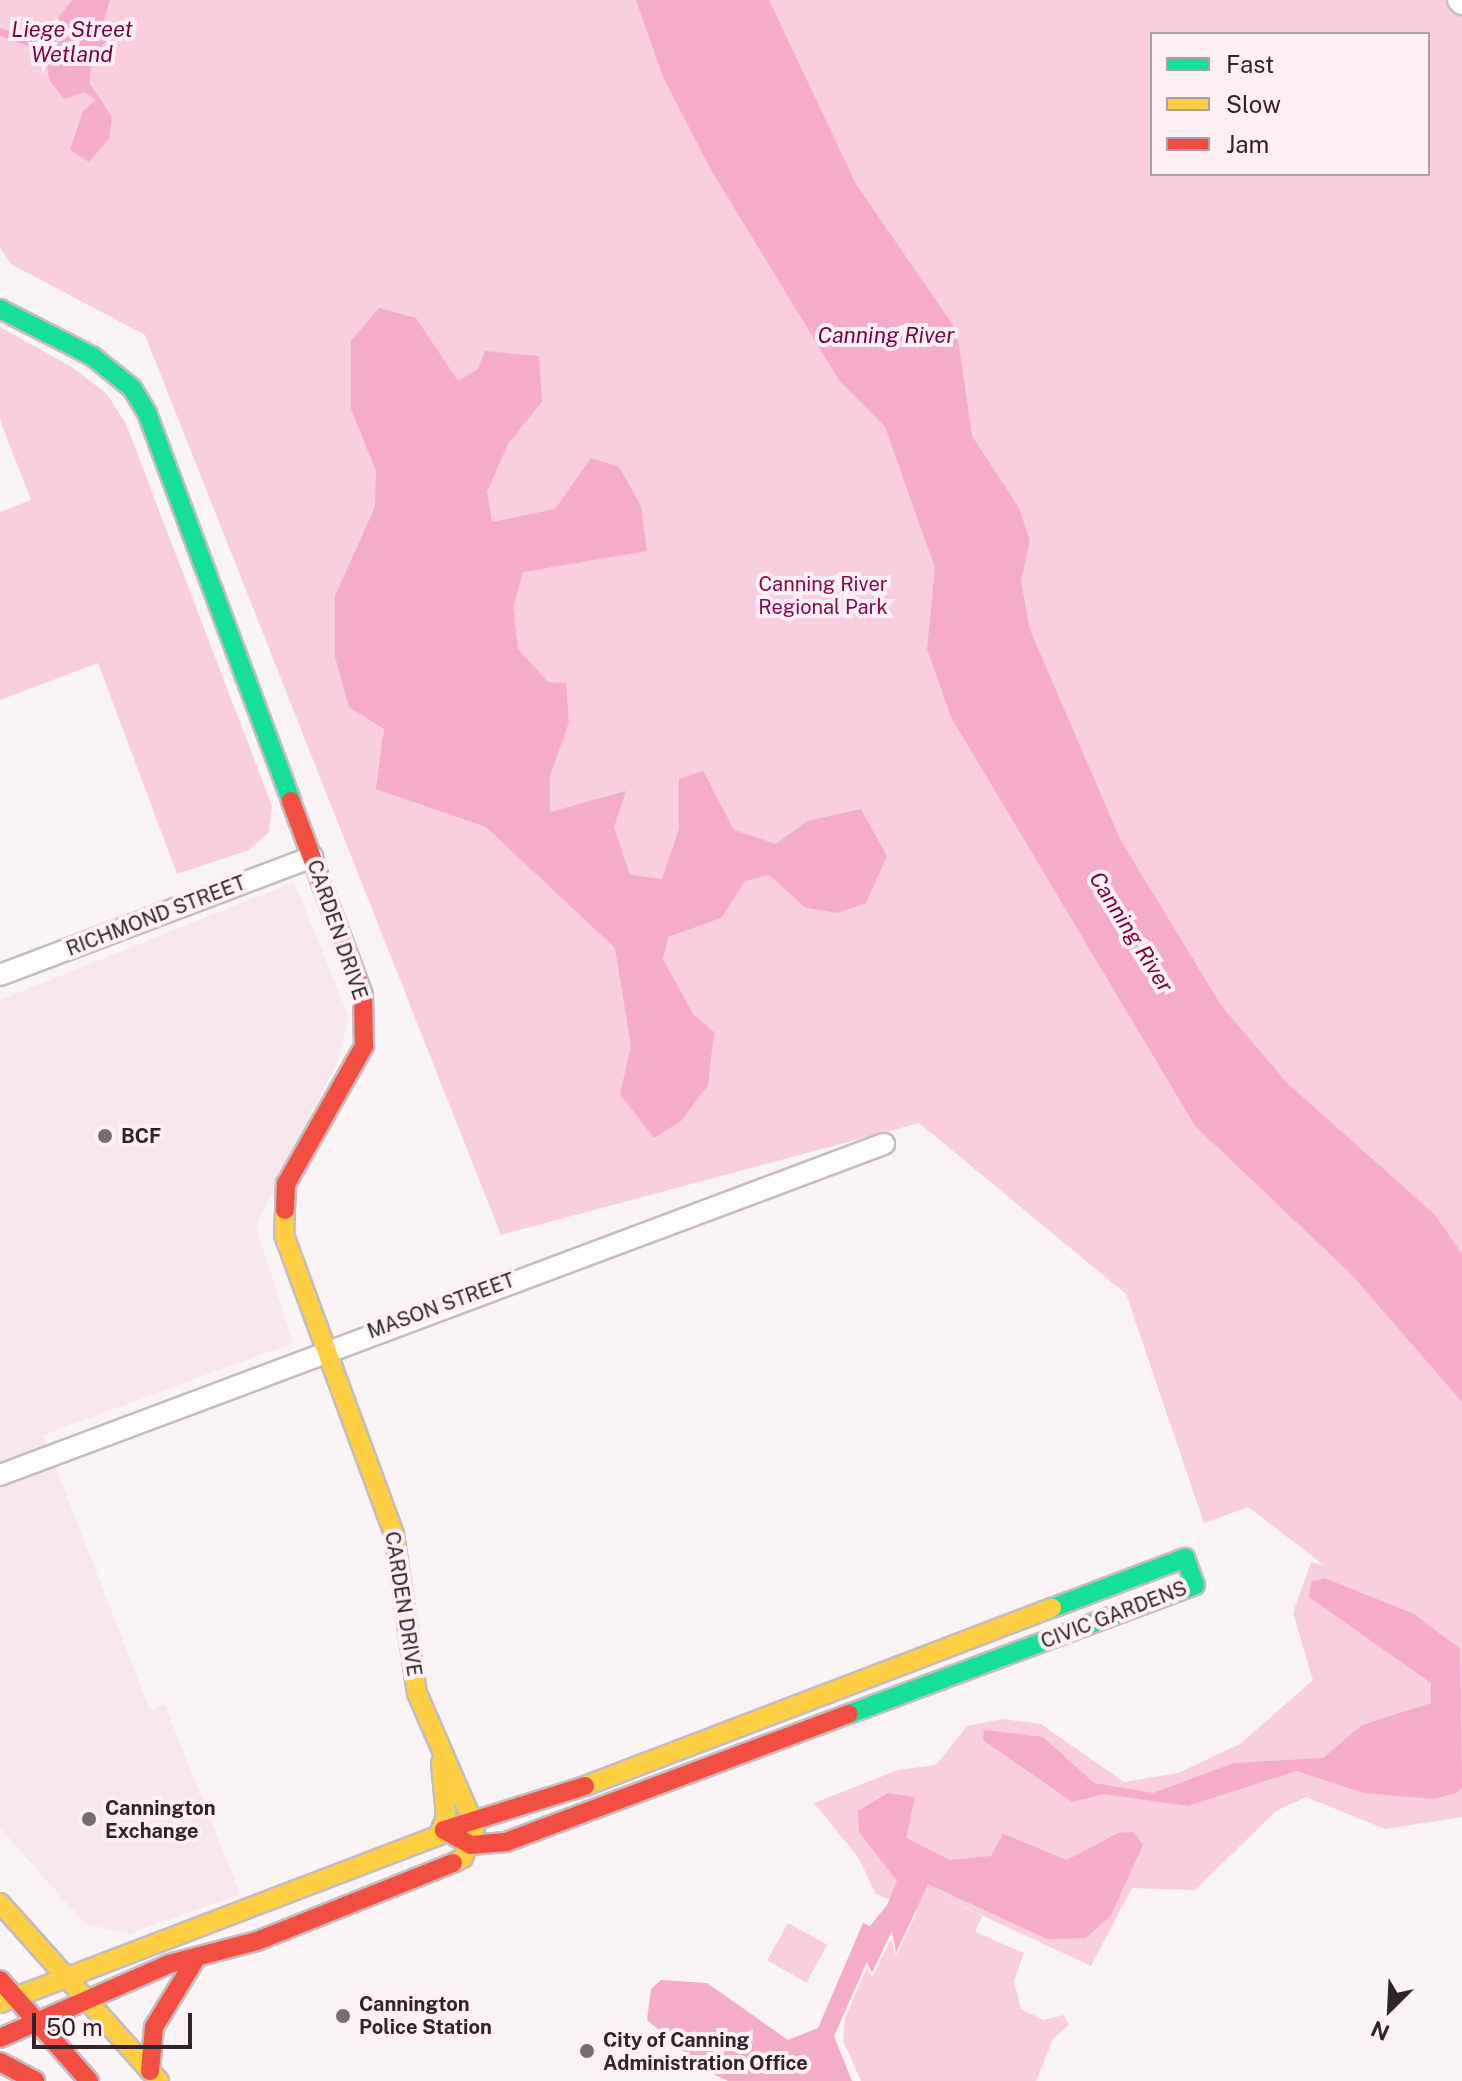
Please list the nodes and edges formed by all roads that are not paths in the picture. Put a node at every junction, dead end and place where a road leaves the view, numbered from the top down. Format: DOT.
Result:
graph roads {
  1 [pos="0,309"];
  2 [pos="312,857"];
  3 [pos="0,975"];
  4 [pos="884,1144"];
  5 [pos="325,1349"];
  6 [pos="0,1475"];
  7 [pos="440,1757"];
  8 [pos="444,1830"];
  9 [pos="473,1836"];
  10 [pos="273,1897"];
  11 [pos="0,1903"];
  12 [pos="285,1930"];
  13 [pos="195,1960"];
  14 [pos="65,1976"];
  15 [pos="0,1980"];
  16 [pos="86,1999"];
  17 [pos="7,2000"];
  18 [pos="36,2021"];
  19 [pos="0,2038"];
  20 [pos="0,2062"];
  21 [pos="155,2076"];
  22 [pos="35,2081"];
  23 [pos="89,2081"];
  1 -- 2 [label="main road, CARDEN DRIVE"];
  2 -- 3 [label="street, RICHMOND STREET"];
  2 -- 5 [label="main road, CARDEN DRIVE"];
  4 -- 5 [label="street, MASON STREET"];
  5 -- 6 [label="street, MASON STREET"];
  5 -- 7 [label="main road, CARDEN DRIVE"];
  7 -- 8 [label="main road, CARDEN DRIVE"];
  7 -- 9 [label="main road, CARDEN DRIVE"];
  8 -- 9 [label="main road, CIVIC GARDENS"];
  8 -- 10 [label="main road"];
  9 -- 9 [label="main road, CIVIC GARDENS"];
  9 -- 12 [label="main road"];
  10 -- 12 [label="main road"];
  10 -- 14 [label="main road"];
  11 -- 14 [label="main road"];
  12 -- 13 [label="main road"];
  13 -- 16 [label="main road"];
  13 -- 21 [label="main road"];
  14 -- 16 [label="main road"];
  14 -- 17 [label="main road"];
  15 -- 17 [label="main road"];
  16 -- 18 [label="main road"];
  16 -- 21 [label="main road"];
  17 -- 18 [label="main road"];
  18 -- 19 [label="main road"];
  18 -- 23 [label="main road"];
  20 -- 22 [label="main road"];
}
